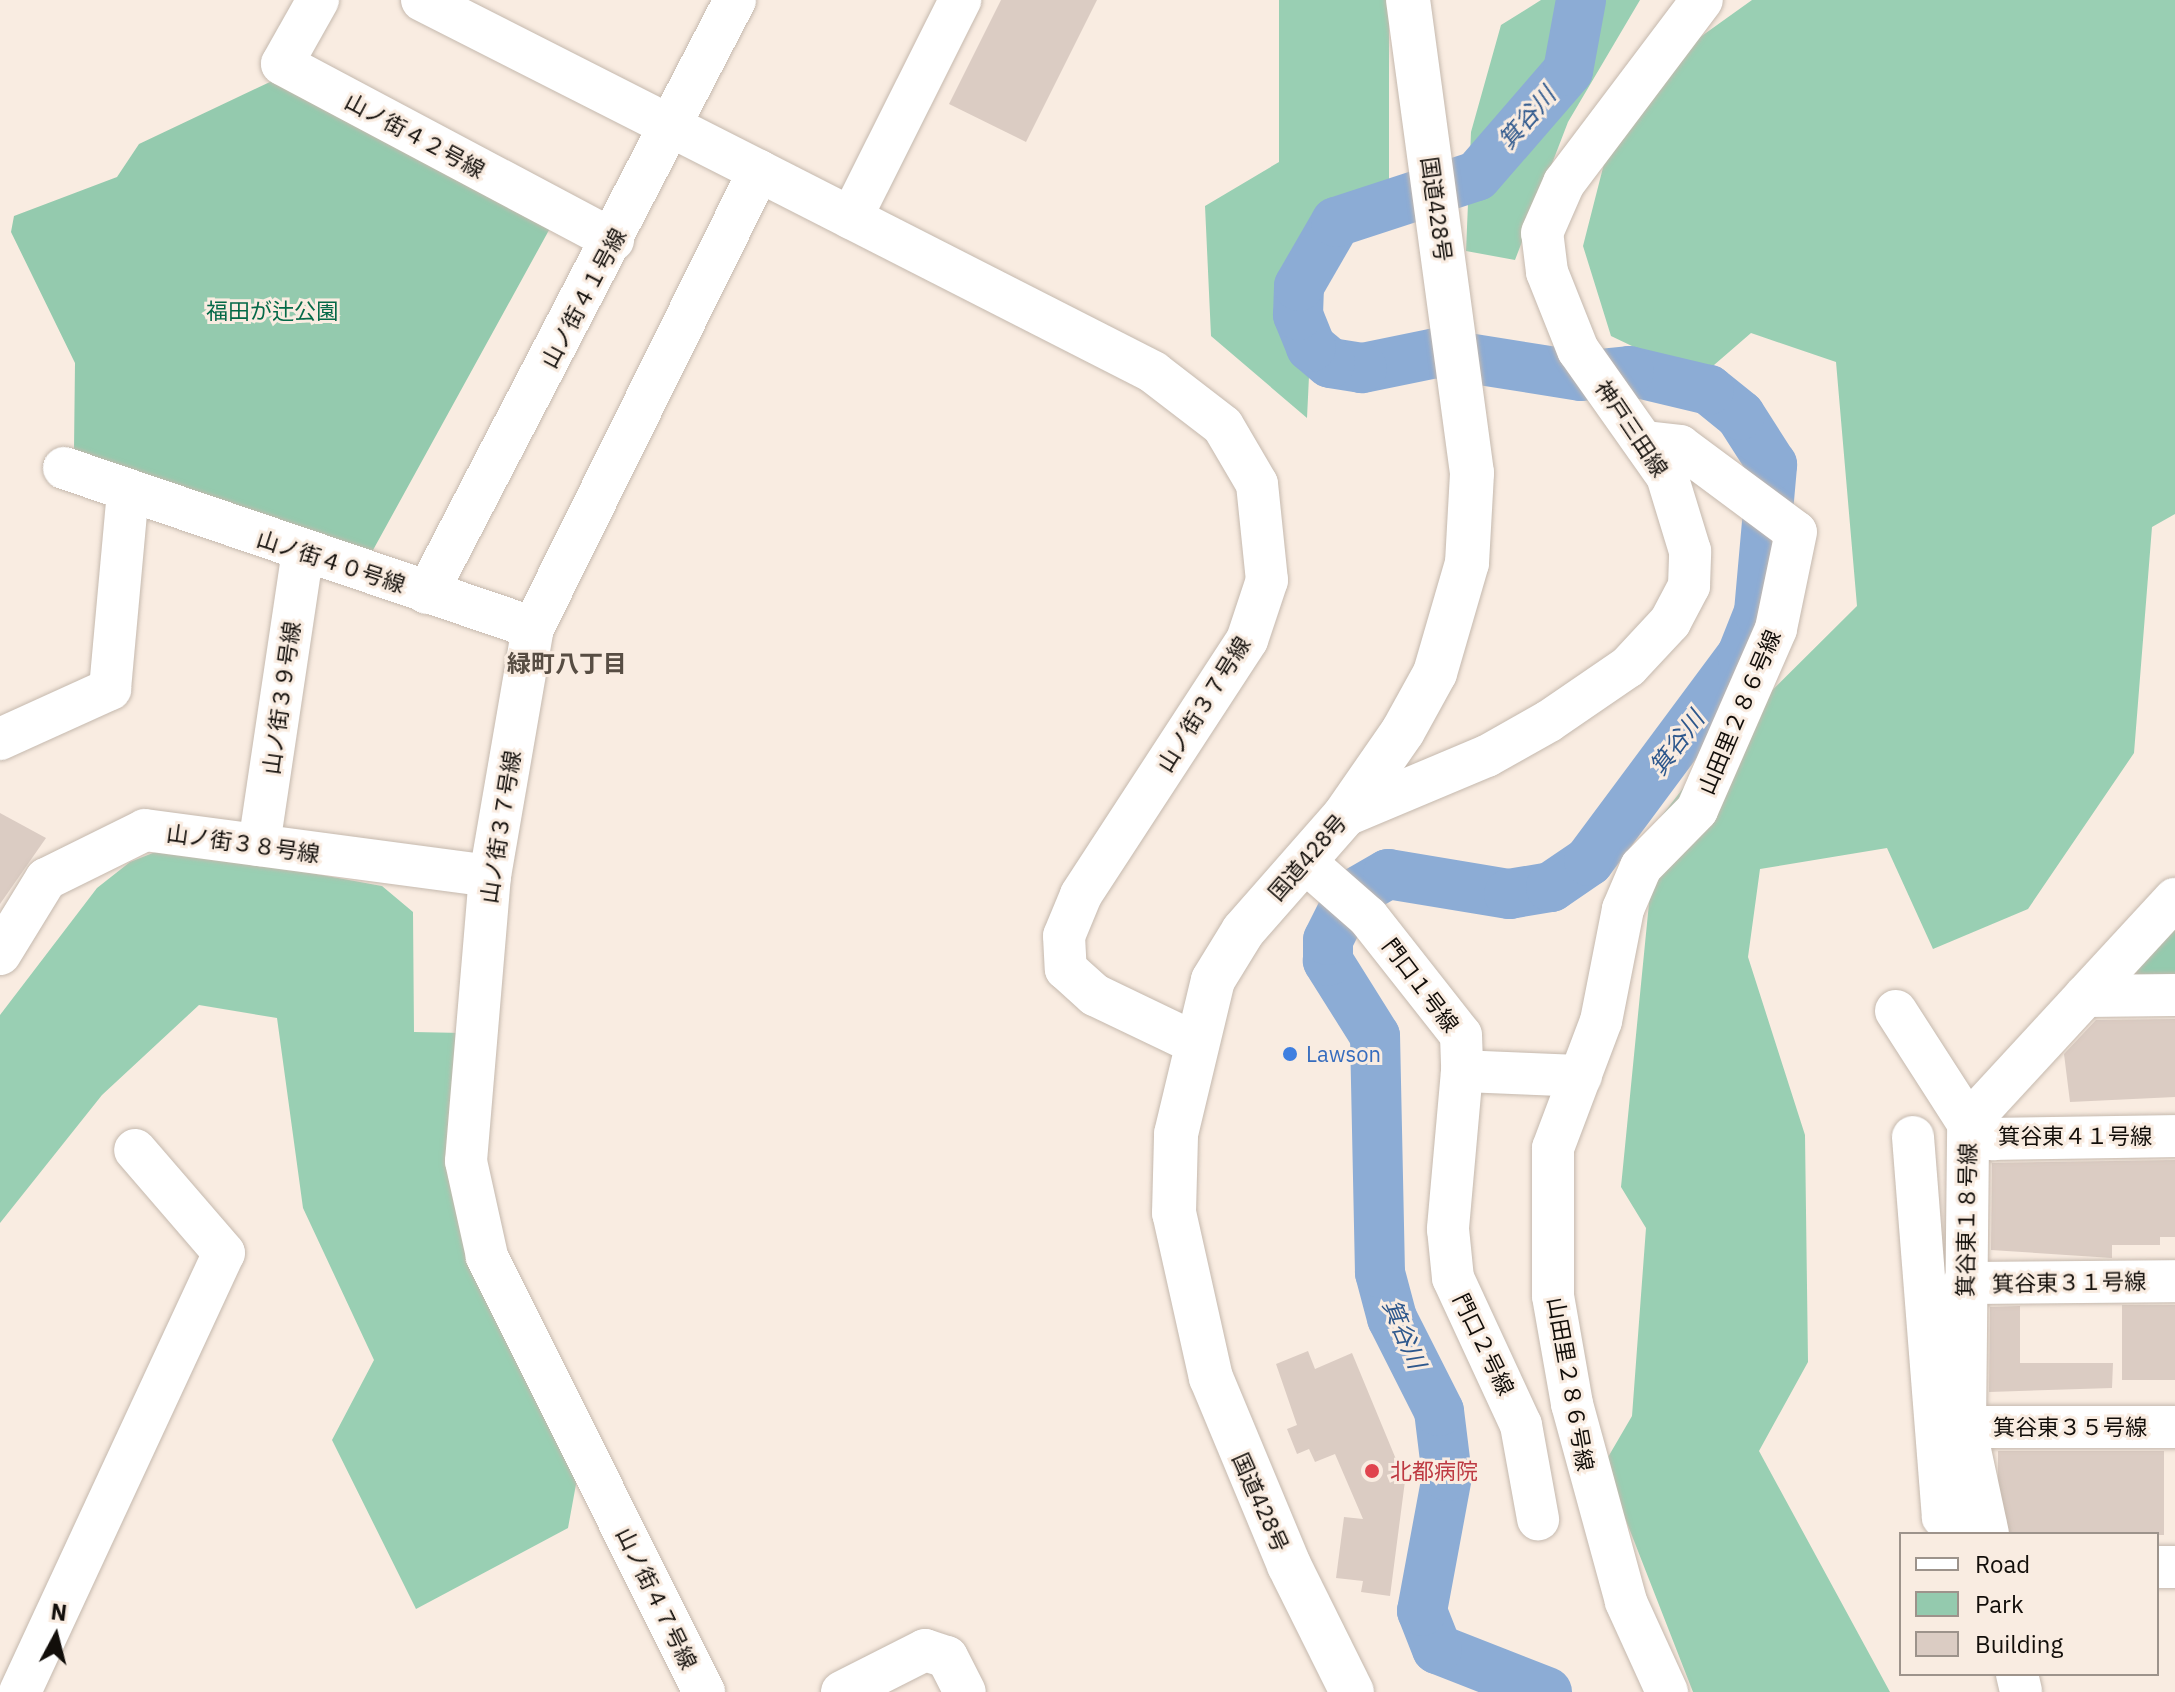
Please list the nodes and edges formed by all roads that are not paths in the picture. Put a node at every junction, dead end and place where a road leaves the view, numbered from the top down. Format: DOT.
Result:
graph roads {
  1 [pos="318,0"];
  2 [pos="735,0"];
  3 [pos="960,0"];
  4 [pos="1408,0"];
  5 [pos="1702,0"];
  6 [pos="449,6"];
  7 [pos="673,127"];
  8 [pos="759,171"];
  9 [pos="851,218"];
  10 [pos="613,240"];
  11 [pos="1644,442"];
  12 [pos="64,468"];
  13 [pos="128,493"];
  14 [pos="303,551"];
  15 [pos="427,593"];
  16 [pos="533,628"];
  17 [pos="0,739"];
  18 [pos="1344,816"];
  19 [pos="259,845"];
  20 [pos="1316,873"];
  21 [pos="490,876"];
  22 [pos="2175,899"];
  23 [pos="0,954"];
  24 [pos="2175,995"];
  25 [pos="2085,996"];
  26 [pos="1896,1011"];
  27 [pos="1193,1042"];
  28 [pos="1462,1071"];
  29 [pos="1581,1076"];
  30 [pos="1968,1123"];
  31 [pos="2175,1136"];
  32 [pos="1913,1137"];
  33 [pos="135,1150"];
  34 [pos="2175,1281"];
  35 [pos="1964,1283"];
  36 [pos="1965,1427"];
  37 [pos="2175,1427"];
  38 [pos="610,1504"];
  39 [pos="1538,1519"];
  40 [pos="1986,1529"];
  41 [pos="20,1692"];
  42 [pos="704,1692"];
  43 [pos="842,1692"];
  44 [pos="965,1692"];
  45 [pos="1352,1692"];
  46 [pos="1667,1692"];
  1 -- 10 [label="street, 山ノ街４２号線"];
  2 -- 7 [label="street, 山ノ街４１号線"];
  3 -- 9 [label="street"];
  4 -- 18 [label="highway, 国道428号"];
  5 -- 11 [label="street, 神戸三田線"];
  6 -- 7 [label="street"];
  7 -- 8 [label="street, 山ノ街３７号線"];
  7 -- 10 [label="street, 山ノ街４１号線"];
  8 -- 9 [label="street, 山ノ街３７号線"];
  8 -- 16 [label="street, 山ノ街３７号線"];
  9 -- 27 [label="street, 山ノ街３７号線"];
  10 -- 15 [label="street, 山ノ街４１号線"];
  11 -- 18 [label="street, 神戸三田線"];
  11 -- 29 [label="street, 山田里２８６号線"];
  12 -- 13 [label="street, 山ノ街４０号線"];
  13 -- 14 [label="street, 山ノ街４０号線"];
  13 -- 17 [label="street"];
  14 -- 15 [label="street, 山ノ街４０号線"];
  14 -- 19 [label="street, 山ノ街３９号線"];
  15 -- 16 [label="street, 山ノ街４０号線"];
  16 -- 21 [label="street, 山ノ街３７号線"];
  18 -- 20 [label="highway, 国道428号"];
  19 -- 21 [label="street, 山ノ街３８号線"];
  19 -- 23 [label="street, 山ノ街３８号線"];
  20 -- 27 [label="highway, 国道428号"];
  20 -- 28 [label="street, 門口１号線"];
  21 -- 38 [label="street, 山ノ街３７号線"];
  22 -- 25 [label="street, 箕谷東１８号線"];
  24 -- 25 [label="street"];
  25 -- 30 [label="street, 箕谷東１８号線"];
  26 -- 30 [label="street, 箕谷東４１号線"];
  27 -- 45 [label="highway, 国道428号"];
  28 -- 29 [label="street"];
  28 -- 39 [label="street, 門口２号線"];
  29 -- 46 [label="street, 山田里２８６号線"];
  30 -- 31 [label="street, 箕谷東４１号線"];
  30 -- 35 [label="street, 箕谷東１８号線"];
  32 -- 40 [label="street, 箕谷東１８号線"];
  33 -- 41 [label="street"];
  34 -- 35 [label="street, 箕谷東３１号線"];
  35 -- 36 [label="street, 箕谷東１８号線"];
  36 -- 37 [label="street, 箕谷東３５号線"];
  36 -- 40 [label="street, 箕谷東１８号線"];
  38 -- 42 [label="street, 山ノ街４７号線"];
  43 -- 44 [label="street"];
}
